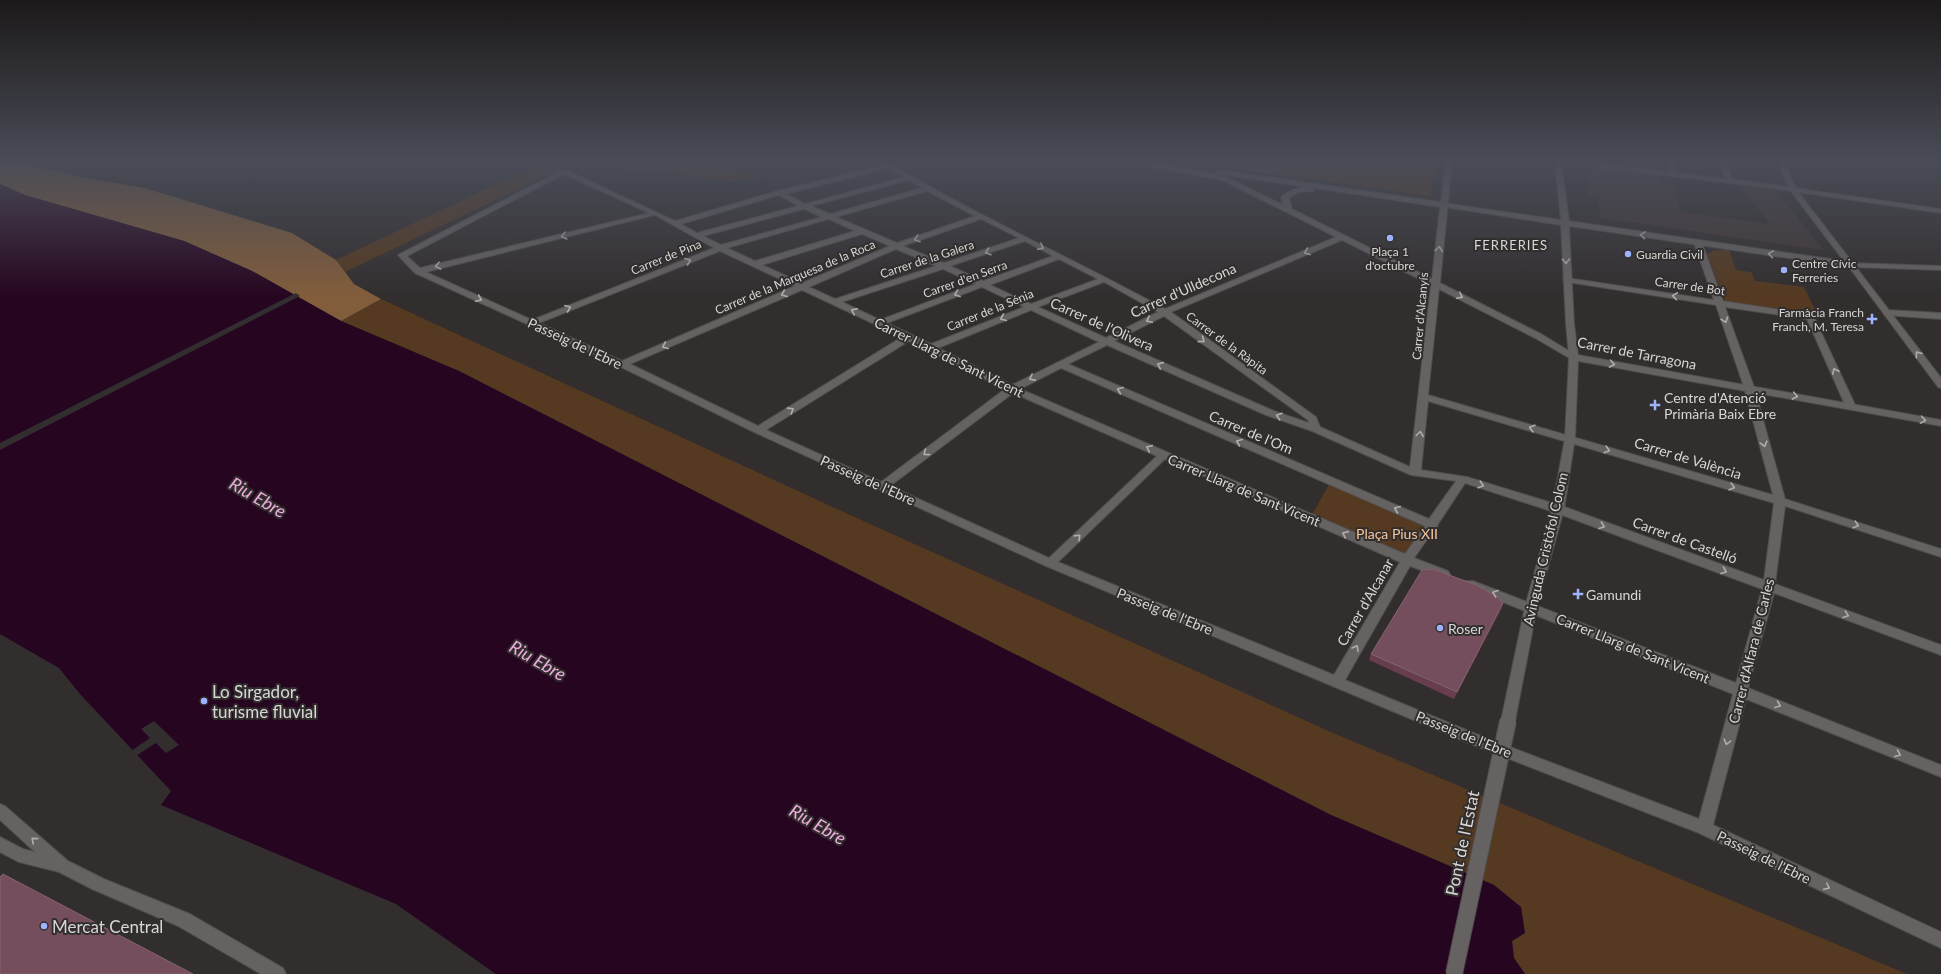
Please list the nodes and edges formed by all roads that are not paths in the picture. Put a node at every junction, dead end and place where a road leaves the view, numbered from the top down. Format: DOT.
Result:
graph roads {
  1 [pos="494,207"];
  2 [pos="644,207"];
  3 [pos="729,207"];
  4 [pos="799,207"];
  5 [pos="807,207"];
  6 [pos="863,207"];
  7 [pos="962,207"];
  8 [pos="1285,207"];
  9 [pos="1444,207"];
  10 [pos="1461,207"];
  11 [pos="1563,207"];
  12 [pos="1807,207"];
  13 [pos="1916,207"];
  14 [pos="1288,209"];
  15 [pos="1941,211"];
  16 [pos="656,213"];
  17 [pos="830,217"];
  18 [pos="980,217"];
  19 [pos="1565,222"];
  20 [pos="675,223"];
  21 [pos="863,231"];
  22 [pos="696,235"];
  23 [pos="1343,237"];
  24 [pos="1025,240"];
  25 [pos="1698,244"];
  26 [pos="896,246"];
  27 [pos="720,248"];
  28 [pos="402,255"];
  29 [pos="1059,256"];
  30 [pos="754,264"];
  31 [pos="1852,265"];
  32 [pos="943,266"];
  33 [pos="1941,268"];
  34 [pos="418,271"];
  35 [pos="1105,279"];
  36 [pos="1567,280"];
  37 [pos="1436,284"];
  38 [pos="983,285"];
  39 [pos="804,286"];
  40 [pos="835,302"];
  41 [pos="1719,303"];
  42 [pos="1030,307"];
  43 [pos="1165,312"];
  44 [pos="1887,313"];
  45 [pos="1941,316"];
  46 [pos="531,323"];
  47 [pos="879,323"];
  48 [pos="909,337"];
  49 [pos="1105,341"];
  50 [pos="930,348"];
  51 [pos="1574,358"];
  52 [pos="622,364"];
  53 [pos="1058,364"];
  54 [pos="1940,384"];
  55 [pos="1749,388"];
  56 [pos="1012,389"];
  57 [pos="1425,397"];
  58 [pos="1851,407"];
  59 [pos="1941,423"];
  60 [pos="1316,429"];
  61 [pos="758,430"];
  62 [pos="1570,438"];
  63 [pos="1164,455"];
  64 [pos="1415,473"];
  65 [pos="1463,479"];
  66 [pos="882,486"];
  67 [pos="1780,501"];
  68 [pos="1558,509"];
  69 [pos="1433,525"];
  70 [pos="1941,553"];
  71 [pos="1407,560"];
  72 [pos="1050,563"];
  73 [pos="1769,587"];
  74 [pos="1531,607"];
  75 [pos="1941,650"];
  76 [pos="1337,682"];
  77 [pos="1742,691"];
  78 [pos="1508,721"];
  79 [pos="1941,771"];
  80 [pos="0,811"];
  81 [pos="1704,828"];
  82 [pos="0,844"];
  83 [pos="62,866"];
  84 [pos="1941,940"];
  85 [pos="277,974"];
  86 [pos="1454,974"];
  1 -- 28 [label="street, Carrer Llarg de Sant Vicent"];
  2 -- 16 [label="street, Carrer Llarg de Sant Vicent"];
  3 -- 20 [label="street"];
  4 -- 22 [label="street"];
  5 -- 17 [label="street, Carrer de l'Olivera"];
  6 -- 17 [label="street, Carrer de Pina"];
  7 -- 18 [label="street, Carrer de la Ràpita"];
  8 -- 14 [label="street, Carrer de Tarragona"];
  37 -- 9 [label="street, Carrer d'Alcanyís, one-way"];
  10 -- 19 [label="street"];
  11 -- 19 [label="street, Avinguda Cristòfol Colom"];
  12 -- 31 [label="street"];
  13 -- 15 [label="street"];
  14 -- 23 [label="street, Carrer de Tarragona"];
  16 -- 20 [label="street, Carrer Llarg de Sant Vicent"];
  16 -- 34 [label="street, one-way"];
  17 -- 21 [label="street, Carrer de l'Olivera"];
  17 -- 27 [label="street, Carrer de Pina"];
  18 -- 24 [label="street, Carrer de la Ràpita"];
  18 -- 26 [label="street, Carrer de la Marquesa de la Roca, one-way"];
  25 -- 19 [label="street, one-way"];
  19 -- 36 [label="street, Avinguda Cristòfol Colom, one-way"];
  20 -- 22 [label="street, Carrer Llarg de Sant Vicent"];
  21 -- 26 [label="street, Carrer de l'Olivera"];
  21 -- 30 [label="street"];
  22 -- 27 [label="street, Carrer Llarg de Sant Vicent"];
  23 -- 37 [label="street, Carrer de Tarragona"];
  23 -- 43 [label="street, Carrer d'Ulldecona, one-way"];
  24 -- 29 [label="street, Carrer de la Ràpita, one-way"];
  24 -- 32 [label="street, Carrer de la Galera, one-way"];
  31 -- 25 [label="street, one-way"];
  25 -- 41 [label="street, Carrer d'Alfara de Carles"];
  26 -- 32 [label="street, Carrer de l'Olivera"];
  26 -- 39 [label="street, Carrer de la Marquesa de la Roca"];
  27 -- 30 [label="street, Carrer Llarg de Sant Vicent"];
  46 -- 27 [label="street, Carrer de Pina, one-way"];
  28 -- 34 [label="street, Passeig de l'Ebre"];
  29 -- 35 [label="street, Carrer de la Ràpita"];
  29 -- 38 [label="street, Carrer d'en Serra"];
  30 -- 39 [label="street, Carrer Llarg de Sant Vicent"];
  31 -- 33 [label="street"];
  31 -- 44 [label="street"];
  32 -- 38 [label="street, Carrer de l'Olivera"];
  32 -- 40 [label="street, Carrer de la Galera"];
  34 -- 46 [label="street, Passeig de l'Ebre, one-way"];
  35 -- 42 [label="street, Carrer de la Sénia"];
  35 -- 43 [label="street, Carrer de la Ràpita"];
  41 -- 36 [label="street, Carrer de Bot, one-way"];
  36 -- 51 [label="street, Avinguda Cristòfol Colom"];
  37 -- 51 [label="street, Carrer de Tarragona, one-way"];
  37 -- 57 [label="street, Carrer d'Alcanyís"];
  38 -- 42 [label="street, Carrer de l'Olivera"];
  38 -- 47 [label="street, Carrer d'en Serra, one-way"];
  39 -- 40 [label="street, Carrer Llarg de Sant Vicent"];
  39 -- 52 [label="street, Carrer de la Marquesa de la Roca, one-way"];
  47 -- 40 [label="street, Carrer Llarg de Sant Vicent, one-way"];
  41 -- 55 [label="street, Carrer d'Alfara de Carles, one-way"];
  58 -- 41 [label="street, Carrer de Bot, one-way"];
  42 -- 49 [label="street, Carrer de l'Olivera"];
  42 -- 50 [label="street, Carrer de la Sénia, one-way"];
  43 -- 49 [label="street, Carrer d'Ulldecona, one-way"];
  43 -- 60 [label="street, Carrer de la Ràpita, one-way"];
  44 -- 45 [label="street"];
  54 -- 44 [label="street, one-way"];
  46 -- 52 [label="street, Passeig de l'Ebre"];
  47 -- 48 [label="street, Carrer Llarg de Sant Vicent"];
  48 -- 50 [label="street, Carrer Llarg de Sant Vicent"];
  61 -- 48 [label="street, one-way"];
  49 -- 53 [label="street, Carrer d'Ulldecona"];
  60 -- 49 [label="street, Carrer de l'Olivera, one-way"];
  50 -- 56 [label="street, Carrer Llarg de Sant Vicent"];
  51 -- 55 [label="street, Carrer de Tarragona, one-way"];
  51 -- 62 [label="street, Avinguda Cristòfol Colom"];
  52 -- 61 [label="street, Passeig de l'Ebre"];
  53 -- 56 [label="street, Carrer d'Ulldecona, one-way"];
  69 -- 53 [label="street, Carrer de l'Om, one-way"];
  55 -- 58 [label="street, Carrer de Tarragona, one-way"];
  55 -- 67 [label="street, Carrer d'Alfara de Carles, one-way"];
  63 -- 56 [label="street, Carrer Llarg de Sant Vicent, one-way"];
  56 -- 66 [label="street, Carrer d'Ulldecona, one-way"];
  62 -- 57 [label="street, Carrer de València, one-way"];
  64 -- 57 [label="street, Carrer d'Alcanyís, one-way"];
  58 -- 59 [label="street, Carrer de Tarragona, one-way"];
  60 -- 64 [label="street, Carrer de l'Olivera"];
  61 -- 66 [label="street, Passeig de l'Ebre"];
  62 -- 67 [label="street, Carrer de València, one-way"];
  62 -- 68 [label="street, Avinguda Cristòfol Colom"];
  71 -- 63 [label="street, Carrer Llarg de Sant Vicent, one-way"];
  72 -- 63 [label="street, one-way"];
  64 -- 65 [label="street, Carrer de Castelló"];
  65 -- 68 [label="street, Carrer de Castelló, one-way"];
  65 -- 69 [label="street, Carrer d'Alcanar"];
  66 -- 72 [label="street, Passeig de l'Ebre"];
  67 -- 70 [label="street, Carrer de València, one-way"];
  67 -- 73 [label="street, Carrer d'Alfara de Carles"];
  68 -- 73 [label="street, Carrer de Castelló, one-way"];
  68 -- 74 [label="street, Avinguda Cristòfol Colom"];
  69 -- 71 [label="street, Carrer d'Alcanar"];
  74 -- 71 [label="street, Carrer Llarg de Sant Vicent, one-way"];
  76 -- 71 [label="street, Carrer d'Alcanar, one-way"];
  72 -- 76 [label="street, Passeig de l'Ebre"];
  73 -- 75 [label="street, Carrer de Castelló, one-way"];
  73 -- 77 [label="street, Carrer d'Alfara de Carles"];
  74 -- 77 [label="street, Carrer Llarg de Sant Vicent"];
  74 -- 78 [label="street, Avinguda Cristòfol Colom"];
  76 -- 81 [label="street, Passeig de l'Ebre"];
  77 -- 79 [label="street, Carrer Llarg de Sant Vicent, one-way"];
  77 -- 81 [label="street, Carrer d'Alfara de Carles, one-way"];
  78 -- 86 [label="street, Pont de l'Estat, bridge"];
  83 -- 80 [label="street, one-way"];
  81 -- 84 [label="street, Passeig de l'Ebre, one-way"];
  82 -- 83 [label="street"];
  83 -- 85 [label="street"];
}
